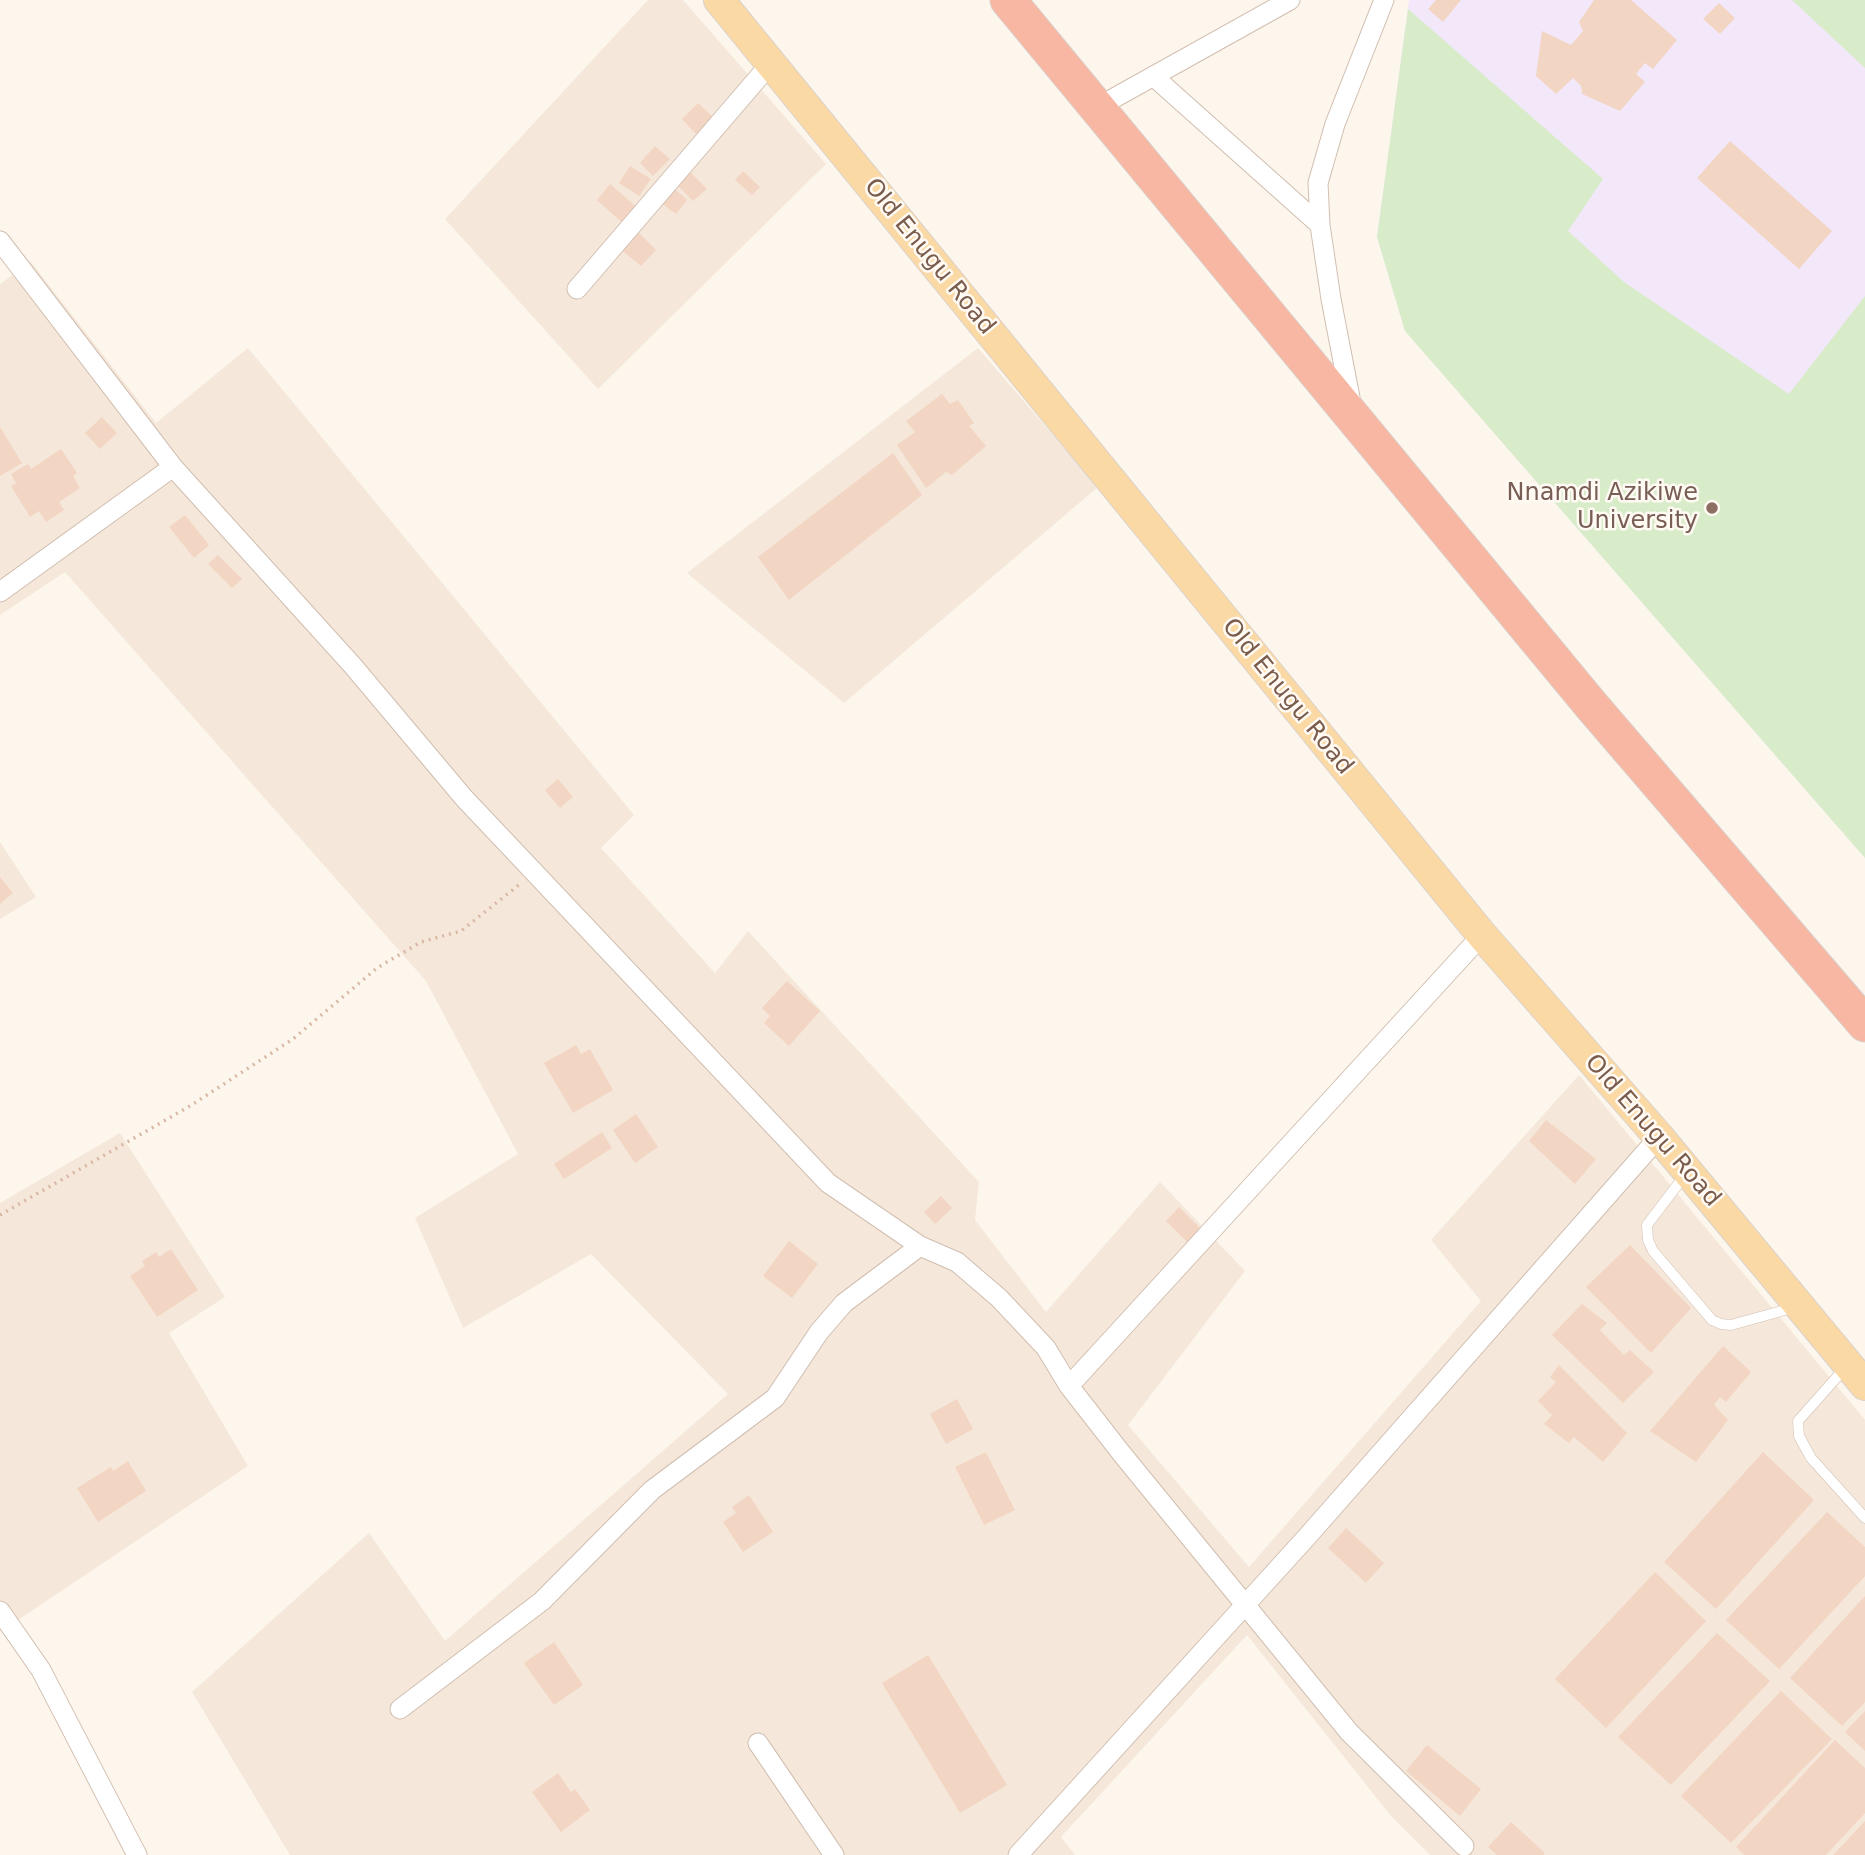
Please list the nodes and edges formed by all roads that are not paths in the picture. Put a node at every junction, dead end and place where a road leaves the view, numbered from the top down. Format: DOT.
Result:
graph roads {
  1 [pos="719,0"];
  2 [pos="1008,0"];
  3 [pos="1290,0"];
  4 [pos="1384,0"];
  5 [pos="771,63"];
  6 [pos="1153,76"];
  7 [pos="1098,107"];
  8 [pos="1320,225"];
  9 [pos="0,241"];
  10 [pos="577,289"];
  11 [pos="1354,416"];
  12 [pos="173,467"];
  13 [pos="0,592"];
  14 [pos="1482,935"];
  15 [pos="1865,1024"];
  16 [pos="1659,1137"];
  17 [pos="1688,1172"];
  18 [pos="920,1246"];
  19 [pos="1799,1306"];
  20 [pos="1856,1375"];
  21 [pos="1069,1386"];
  22 [pos="1865,1518"];
  23 [pos="1245,1602"];
  24 [pos="0,1611"];
  25 [pos="400,1709"];
  26 [pos="758,1743"];
  27 [pos="1464,1846"];
  28 [pos="1019,1854"];
  29 [pos="136,1855"];
  30 [pos="834,1855"];
  1 -- 5 [label="main road, Old Enugu Road"];
  2 -- 7 [label="highway"];
  3 -- 6 [label="street"];
  4 -- 8 [label="street"];
  5 -- 10 [label="street"];
  5 -- 14 [label="main road, Old Enugu Road"];
  6 -- 7 [label="street"];
  6 -- 8 [label="street"];
  7 -- 11 [label="highway"];
  8 -- 11 [label="street"];
  9 -- 12 [label="street"];
  11 -- 15 [label="highway"];
  12 -- 13 [label="street"];
  12 -- 18 [label="street"];
  14 -- 16 [label="main road, Old Enugu Road"];
  14 -- 21 [label="street"];
  16 -- 17 [label="main road, Old Enugu Road"];
  16 -- 23 [label="street"];
  17 -- 19 [label="main road, Old Enugu Road"];
  17 -- 19 [label="lane"];
  18 -- 21 [label="street"];
  18 -- 25 [label="street"];
  19 -- 20 [label="main road, Old Enugu Road"];
  20 -- 22 [label="lane"];
  21 -- 23 [label="street"];
  23 -- 27 [label="street"];
  23 -- 28 [label="street"];
  24 -- 29 [label="street"];
  26 -- 30 [label="street"];
}
